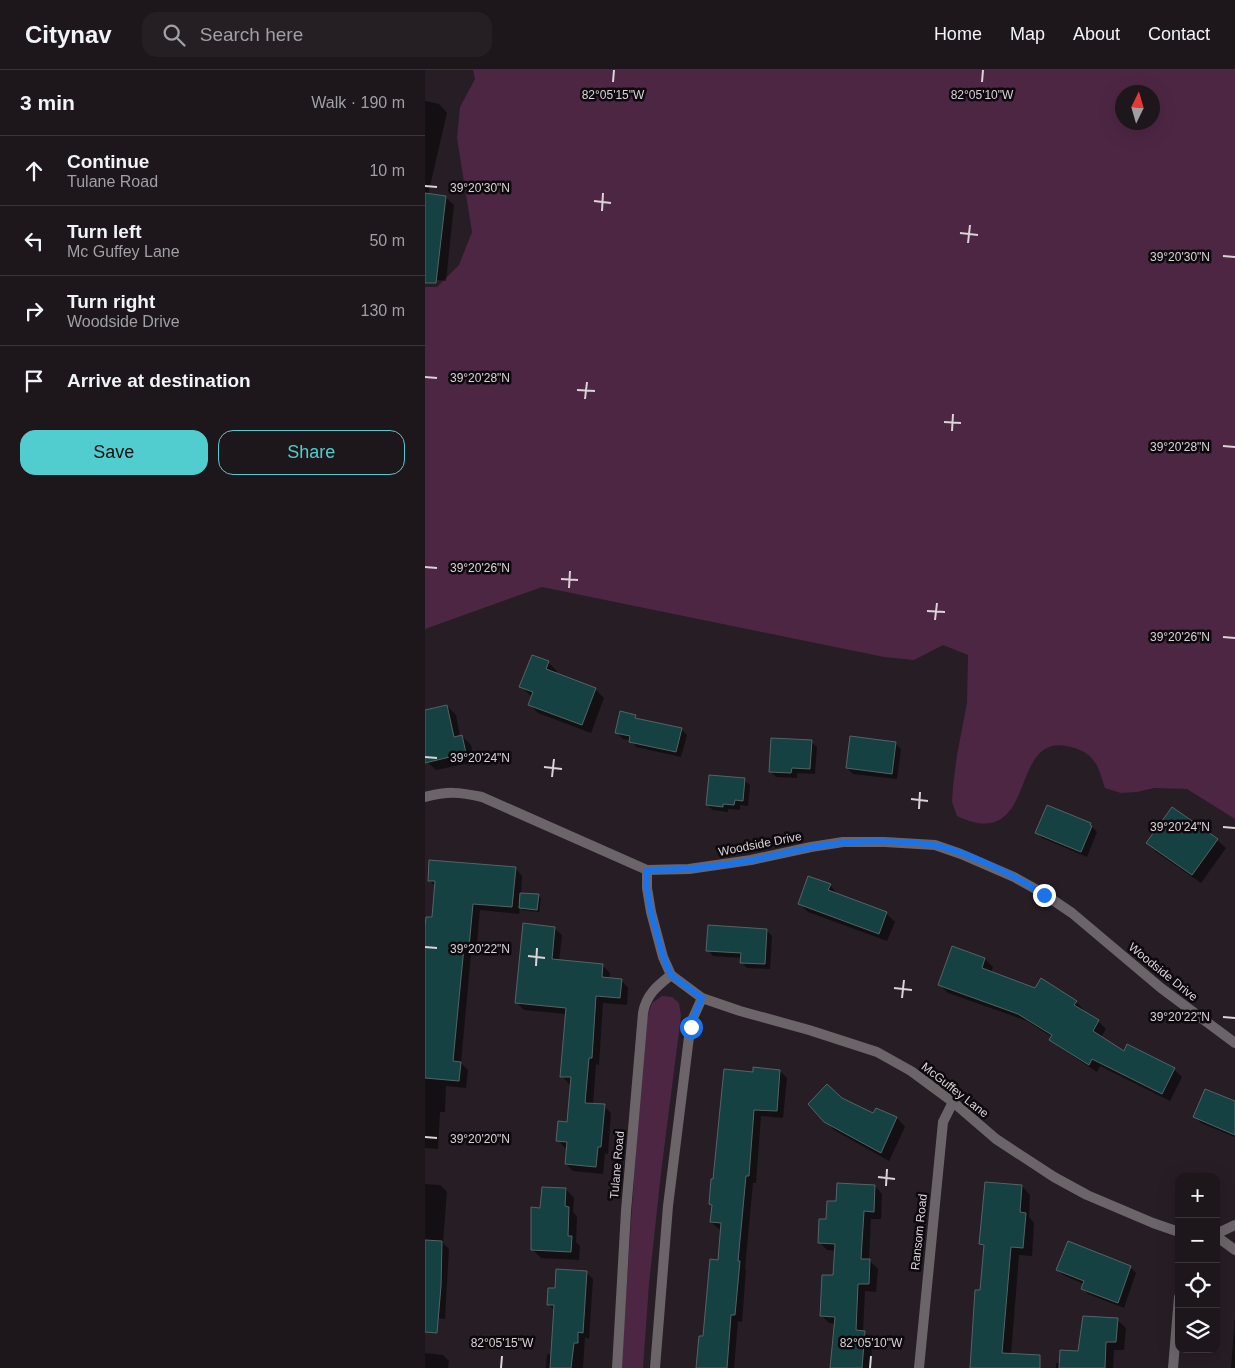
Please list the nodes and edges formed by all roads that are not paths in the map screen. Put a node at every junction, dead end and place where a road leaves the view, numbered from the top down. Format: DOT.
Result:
graph roads {
  1 [pos="425,797"];
  2 [pos="647,870"];
  3 [pos="671,975"];
  4 [pos="702,998"];
  5 [pos="1235,1043"];
  6 [pos="953,1102"];
  7 [pos="1235,1225"];
  8 [pos="1175,1231"];
  9 [pos="1220,1233"];
  10 [pos="1220,1238"];
  11 [pos="1235,1250"];
  12 [pos="1178,1308"];
  13 [pos="617,1368"];
  14 [pos="655,1368"];
  15 [pos="919,1368"];
  16 [pos="1173,1368"];
  1 -- 2 [label="street, Woodside Drive"];
  2 -- 3 [label="street"];
  2 -- 5 [label="street, Woodside Drive"];
  3 -- 4 [label="street, McGuffey Lane"];
  3 -- 13 [label="street, Tulane Road"];
  4 -- 6 [label="street, McGuffey Lane"];
  4 -- 14 [label="street"];
  6 -- 8 [label="street, McGuffey Lane"];
  6 -- 15 [label="street, Ransom Road"];
  7 -- 9 [label="street"];
  10 -- 11 [label="street"];
  12 -- 16 [label="street"];
}
